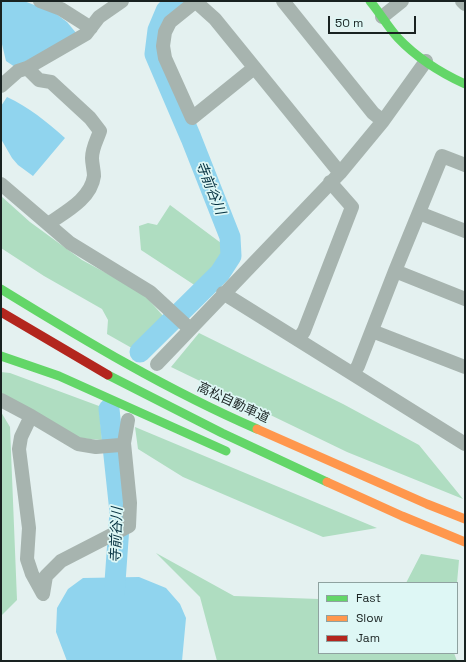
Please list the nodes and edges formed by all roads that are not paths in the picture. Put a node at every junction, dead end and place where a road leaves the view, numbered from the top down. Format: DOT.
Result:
graph roads {
  1 [pos="40,1"];
  2 [pos="122,1"];
  3 [pos="195,1"];
  4 [pos="283,1"];
  5 [pos="370,1"];
  6 [pos="402,1"];
  7 [pos="462,1"];
  8 [pos="465,4"];
  9 [pos="382,17"];
  10 [pos="91,28"];
  11 [pos="426,61"];
  12 [pos="27,68"];
  13 [pos="254,68"];
  14 [pos="465,84"];
  15 [pos="1,86"];
  16 [pos="383,121"];
  17 [pos="465,165"];
  18 [pos="335,177"];
  19 [pos="1,184"];
  20 [pos="419,213"];
  21 [pos="48,224"];
  22 [pos="465,231"];
  23 [pos="395,271"];
  24 [pos="1,289"];
  25 [pos="223,293"];
  26 [pos="465,299"];
  27 [pos="1,312"];
  28 [pos="182,321"];
  29 [pos="372,331"];
  30 [pos="298,340"];
  31 [pos="1,356"];
  32 [pos="157,364"];
  33 [pos="465,367"];
  34 [pos="353,374"];
  35 [pos="1,400"];
  36 [pos="31,416"];
  37 [pos="128,420"];
  38 [pos="465,444"];
  39 [pos="117,445"];
  40 [pos="236,455"];
  41 [pos="303,481"];
  42 [pos="465,519"];
  43 [pos="422,526"];
  44 [pos="465,542"];
  1 -- 10 [label="street"];
  2 -- 10 [label="street"];
  3 -- 13 [label="street"];
  3 -- 13 [label="street"];
  4 -- 16 [label="street"];
  5 -- 9 [label="main road"];
  6 -- 9 [label="street"];
  7 -- 8 [label="street"];
  9 -- 11 [label="main road"];
  10 -- 12 [label="street"];
  11 -- 14 [label="main road"];
  11 -- 16 [label="street"];
  12 -- 15 [label="street"];
  12 -- 21 [label="street"];
  13 -- 18 [label="street"];
  16 -- 18 [label="street"];
  17 -- 20 [label="street"];
  18 -- 25 [label="street"];
  18 -- 30 [label="street"];
  19 -- 21 [label="street"];
  20 -- 22 [label="street"];
  20 -- 23 [label="street"];
  21 -- 28 [label="street"];
  23 -- 26 [label="street"];
  23 -- 29 [label="street"];
  24 -- 42 [label="main road, 高松自動車道"];
  25 -- 28 [label="street"];
  25 -- 30 [label="street"];
  27 -- 43 [label="main road"];
  28 -- 32 [label="street"];
  29 -- 33 [label="street"];
  29 -- 34 [label="street"];
  30 -- 34 [label="street"];
  31 -- 40 [label="main road"];
  34 -- 38 [label="street"];
  35 -- 36 [label="street"];
  36 -- 39 [label="street"];
  36 -- 39 [label="street"];
  37 -- 39 [label="street"];
  41 -- 43 [label="main road"];
  43 -- 44 [label="main road"];
}
